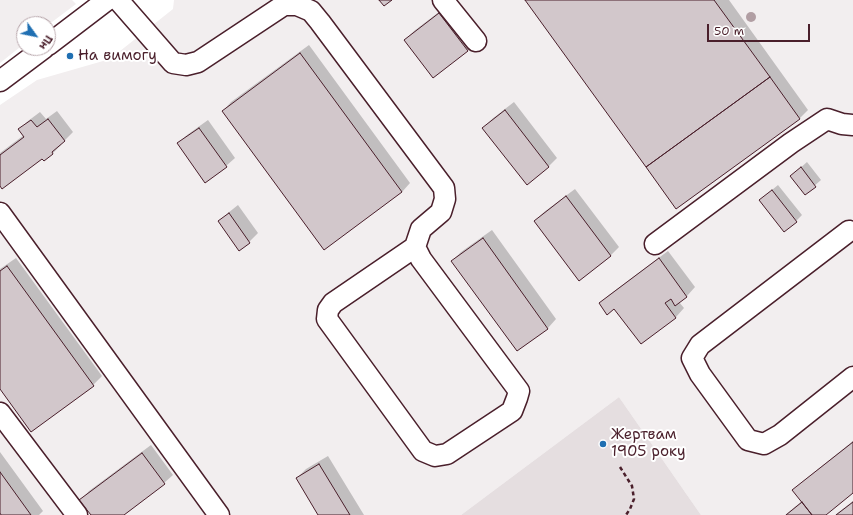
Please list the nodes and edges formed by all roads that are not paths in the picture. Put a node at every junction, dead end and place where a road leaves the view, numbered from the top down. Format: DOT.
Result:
graph roads {
  1 [pos="443,0"];
  2 [pos="105,1"];
  3 [pos="56,39"];
  4 [pos="476,41"];
  5 [pos="32,56"];
  6 [pos="2,77"];
  7 [pos="853,125"];
  8 [pos="3,224"];
  9 [pos="849,231"];
  10 [pos="655,244"];
  11 [pos="415,247"];
  12 [pos="853,377"];
  13 [pos="0,413"];
  14 [pos="77,515"];
  15 [pos="219,515"];
  1 -- 4 [label="street"];
  2 -- 3 [label="street"];
  2 -- 11 [label="street"];
  5 -- 6 [label="street"];
  7 -- 10 [label="street"];
  8 -- 15 [label="street"];
  9 -- 12 [label="street"];
  11 -- 11 [label="street"];
  13 -- 14 [label="street"];
}
